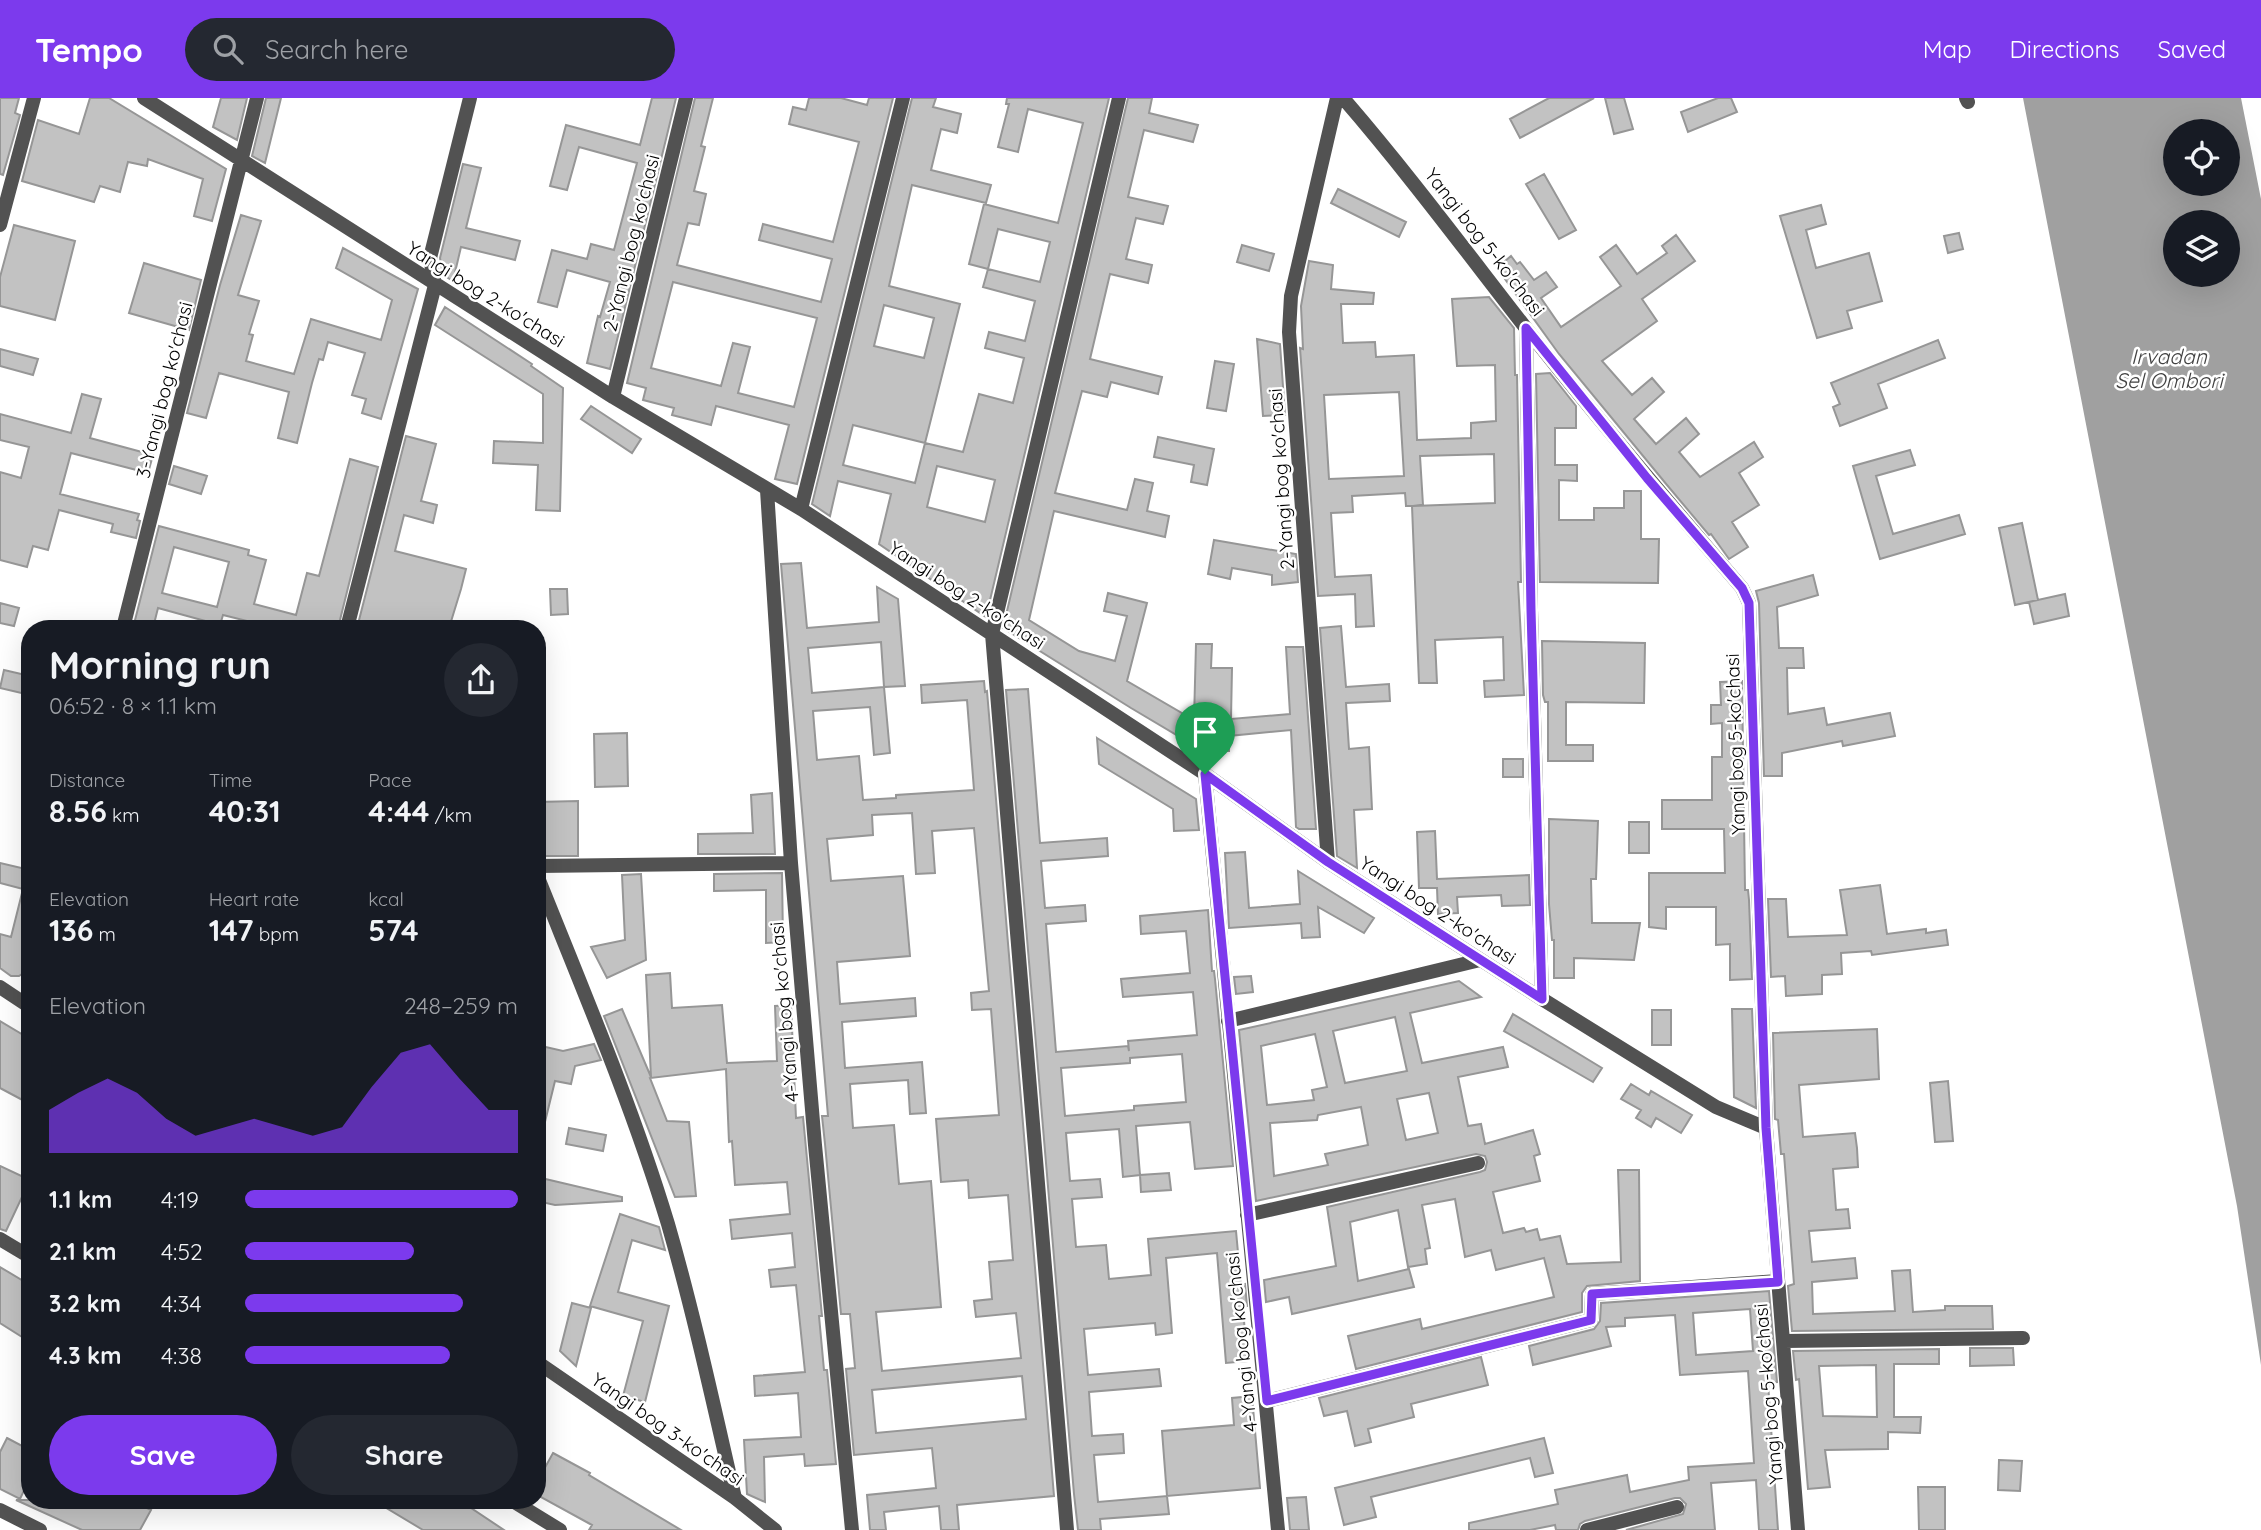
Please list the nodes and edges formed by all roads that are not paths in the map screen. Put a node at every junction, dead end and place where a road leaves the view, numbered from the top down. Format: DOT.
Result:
graph roads {
  1 [pos="34,98"];
  2 [pos="144,98"];
  3 [pos="257,98"];
  4 [pos="470,98"];
  5 [pos="686,98"];
  6 [pos="903,98"];
  7 [pos="1119,98"];
  8 [pos="1337,98"];
  9 [pos="1343,98"];
  10 [pos="241,162"];
  11 [pos="0,225"];
  12 [pos="435,285"];
  13 [pos="1526,328"];
  14 [pos="613,397"];
  15 [pos="766,490"];
  16 [pos="801,509"];
  17 [pos="125,620"];
  18 [pos="349,620"];
  19 [pos="992,634"];
  20 [pos="1205,774"];
  21 [pos="1328,862"];
  22 [pos="791,863"];
  23 [pos="546,866"];
  24 [pos="546,897"];
  25 [pos="1480,960"];
  26 [pos="0,986"];
  27 [pos="1542,999"];
  28 [pos="21,1000"];
  29 [pos="1228,1021"];
  30 [pos="1766,1128"];
  31 [pos="1478,1163"];
  32 [pos="1247,1215"];
  33 [pos="0,1239"];
  34 [pos="21,1252"];
  35 [pos="1778,1282"];
  36 [pos="2023,1338"];
  37 [pos="1784,1341"];
  38 [pos="546,1368"];
  39 [pos="1267,1401"];
  40 [pos="735,1498"];
  41 [pos="1677,1507"];
  42 [pos="526,1509"];
  43 [pos="0,1510"];
  44 [pos="40,1530"];
  45 [pos="560,1530"];
  46 [pos="775,1530"];
  47 [pos="852,1530"];
  48 [pos="1067,1530"];
  49 [pos="1278,1530"];
  50 [pos="1587,1530"];
  51 [pos="1798,1530"];
  1 -- 11 [label="street"];
  2 -- 10 [label="street, Yangi bog 2-koʼchasi"];
  3 -- 10 [label="street"];
  4 -- 12 [label="street"];
  5 -- 14 [label="street, 2-Yangi bog koʼchasi"];
  6 -- 16 [label="street"];
  7 -- 19 [label="street"];
  8 -- 21 [label="street, 2-Yangi bog koʼchasi"];
  9 -- 13 [label="street, Yangi bog 5-koʼchasi"];
  10 -- 12 [label="street, Yangi bog 2-koʼchasi"];
  10 -- 17 [label="street, 3-Yangi bog koʼchasi"];
  12 -- 14 [label="street, Yangi bog 2-koʼchasi"];
  12 -- 18 [label="street"];
  13 -- 27 [label="street"];
  13 -- 30 [label="street, Yangi bog 5-koʼchasi"];
  14 -- 15 [label="street, Yangi bog 2-koʼchasi"];
  15 -- 16 [label="street, Yangi bog 2-koʼchasi"];
  15 -- 22 [label="street, 4-Yangi bog koʼchasi"];
  16 -- 19 [label="street, Yangi bog 2-koʼchasi"];
  19 -- 20 [label="street, Yangi bog 2-koʼchasi"];
  19 -- 48 [label="street"];
  20 -- 21 [label="street, Yangi bog 2-koʼchasi"];
  20 -- 29 [label="street, 4-Yangi bog koʼchasi"];
  21 -- 25 [label="street, Yangi bog 2-koʼchasi"];
  22 -- 23 [label="street"];
  22 -- 47 [label="street, 4-Yangi bog koʼchasi"];
  24 -- 40 [label="street"];
  25 -- 27 [label="street, Yangi bog 2-koʼchasi"];
  25 -- 29 [label="street"];
  26 -- 28 [label="street"];
  27 -- 30 [label="street, Yangi bog 2-koʼchasi"];
  29 -- 32 [label="street, 4-Yangi bog koʼchasi"];
  30 -- 35 [label="street, Yangi bog 5-koʼchasi"];
  31 -- 32 [label="street"];
  32 -- 39 [label="street, 4-Yangi bog koʼchasi"];
  33 -- 34 [label="street"];
  35 -- 37 [label="street, Yangi bog 5-koʼchasi"];
  35 -- 39 [label="street"];
  36 -- 37 [label="street"];
  37 -- 51 [label="street, Yangi bog 5-koʼchasi"];
  38 -- 40 [label="street, Yangi bog 3-koʼchasi"];
  39 -- 49 [label="street, 4-Yangi bog koʼchasi"];
  40 -- 46 [label="street, Yangi bog 3-koʼchasi"];
  41 -- 50 [label="street"];
  42 -- 45 [label="street"];
  43 -- 44 [label="street"];
}
